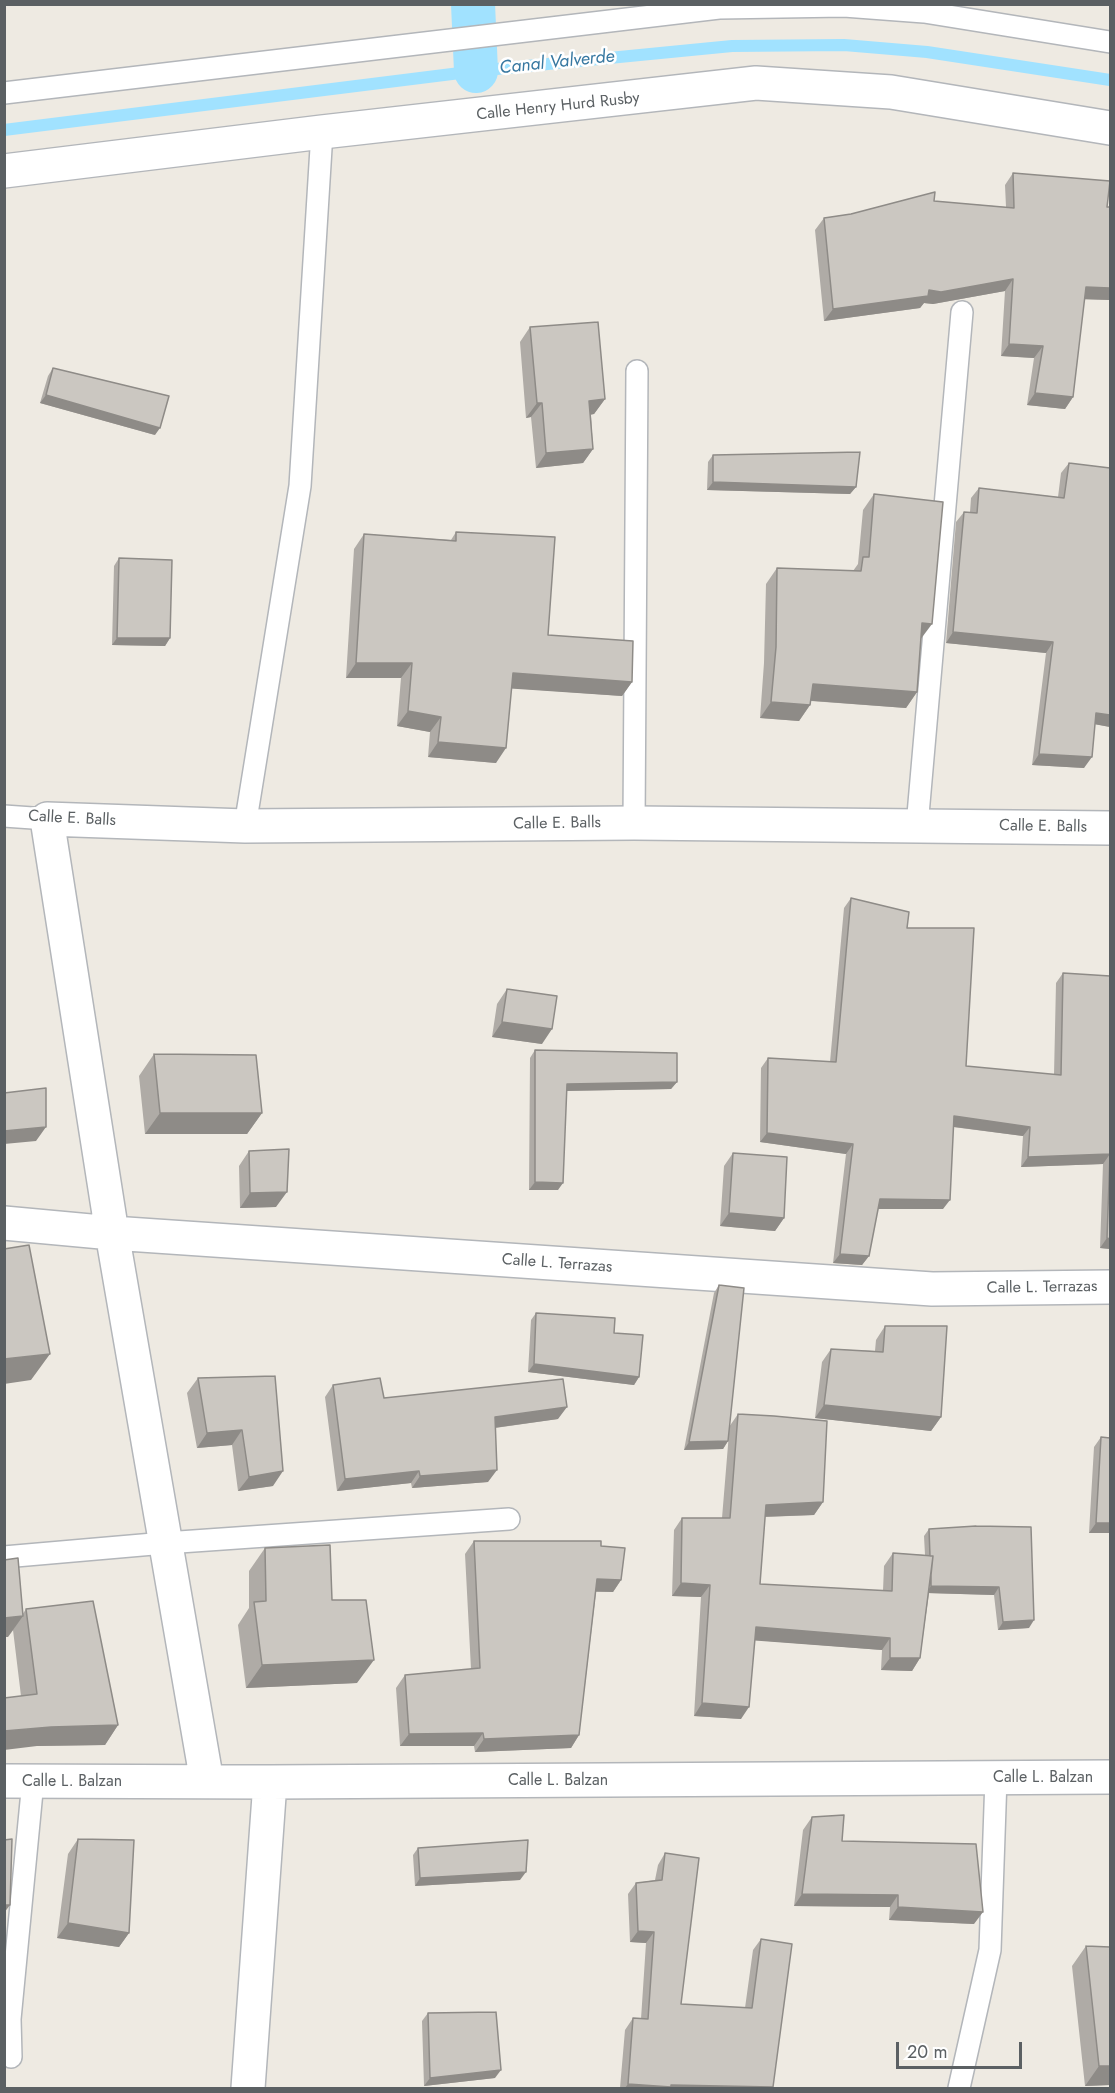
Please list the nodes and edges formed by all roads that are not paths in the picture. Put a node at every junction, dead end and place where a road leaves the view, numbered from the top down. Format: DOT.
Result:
graph roads {
  1 [pos="1110,42"];
  2 [pos="4,93"];
  3 [pos="1110,128"];
  4 [pos="322,132"];
  5 [pos="4,171"];
  6 [pos="962,312"];
  7 [pos="637,370"];
  8 [pos="4,816"];
  9 [pos="47,819"];
  10 [pos="634,823"];
  11 [pos="245,826"];
  12 [pos="917,826"];
  13 [pos="1110,828"];
  14 [pos="4,1223"];
  15 [pos="112,1233"];
  16 [pos="1110,1287"];
  17 [pos="509,1519"];
  18 [pos="165,1543"];
  19 [pos="4,1557"];
  20 [pos="996,1778"];
  21 [pos="1110,1778"];
  22 [pos="19,1781"];
  23 [pos="207,1782"];
  24 [pos="270,1782"];
  25 [pos="11,2057"];
  26 [pos="248,2088"];
  27 [pos="959,2088"];
  1 -- 2 [label="lane"];
  3 -- 4 [label="street, Calle Henry Hurd Rusby"];
  4 -- 5 [label="street, Calle Henry Hurd Rusby"];
  4 -- 11 [label="lane"];
  6 -- 12 [label="lane"];
  7 -- 10 [label="lane"];
  8 -- 9 [label="lane, Calle E. Balls"];
  9 -- 11 [label="street, Calle E. Balls"];
  9 -- 15 [label="street"];
  10 -- 11 [label="street, Calle E. Balls"];
  10 -- 12 [label="street, Calle E. Balls"];
  12 -- 13 [label="street, Calle E. Balls"];
  14 -- 15 [label="street, Calle L. Terrazas"];
  15 -- 16 [label="street, Calle L. Terrazas"];
  15 -- 18 [label="street"];
  17 -- 18 [label="lane"];
  18 -- 19 [label="lane"];
  18 -- 23 [label="street"];
  20 -- 21 [label="street, Calle L. Balzan"];
  20 -- 24 [label="street, Calle L. Balzan"];
  20 -- 27 [label="lane"];
  22 -- 23 [label="street, Calle L. Balzan"];
  22 -- 25 [label="lane"];
  23 -- 24 [label="street, Calle L. Balzan"];
  24 -- 26 [label="street"];
}
